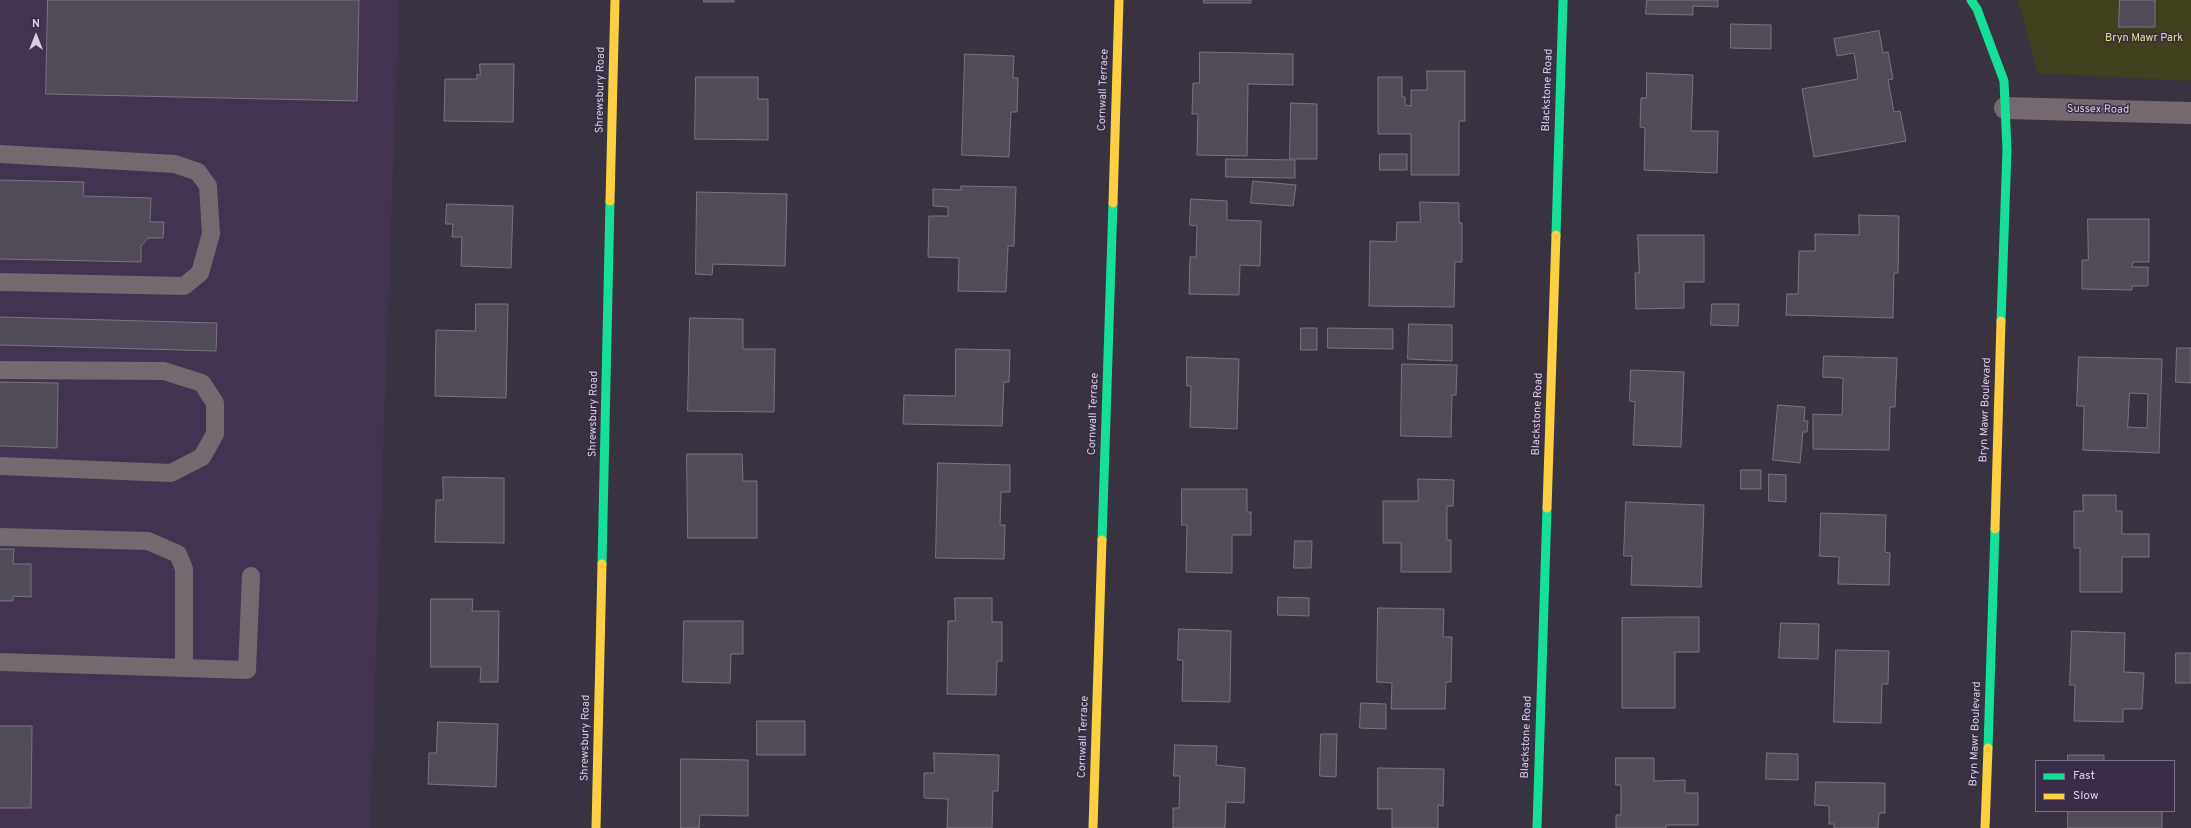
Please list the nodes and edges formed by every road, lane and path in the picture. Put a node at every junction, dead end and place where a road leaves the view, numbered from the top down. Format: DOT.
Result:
graph roads {
  1 [pos="615,0"];
  2 [pos="1119,0"];
  3 [pos="1562,0"];
  4 [pos="1971,0"];
  5 [pos="2005,108"];
  6 [pos="2191,113"];
  7 [pos="0,154"];
  8 [pos="0,282"];
  9 [pos="0,370"];
  10 [pos="0,466"];
  11 [pos="0,537"];
  12 [pos="251,576"];
  13 [pos="0,662"];
  14 [pos="184,668"];
  15 [pos="596,828"];
  16 [pos="1093,828"];
  17 [pos="1537,828"];
  18 [pos="1985,828"];
  1 -- 15 [label="street, Shrewsbury Road"];
  2 -- 16 [label="street, Cornwall Terrace"];
  3 -- 17 [label="street, Blackstone Road"];
  4 -- 5 [label="street, Bryn Mawr Boulevard"];
  5 -- 6 [label="street, Sussex Road"];
  5 -- 18 [label="street, Bryn Mawr Boulevard"];
  7 -- 8 [label="lane"];
  9 -- 10 [label="lane"];
  11 -- 14 [label="lane"];
  12 -- 14 [label="lane"];
  13 -- 14 [label="lane"];
}
